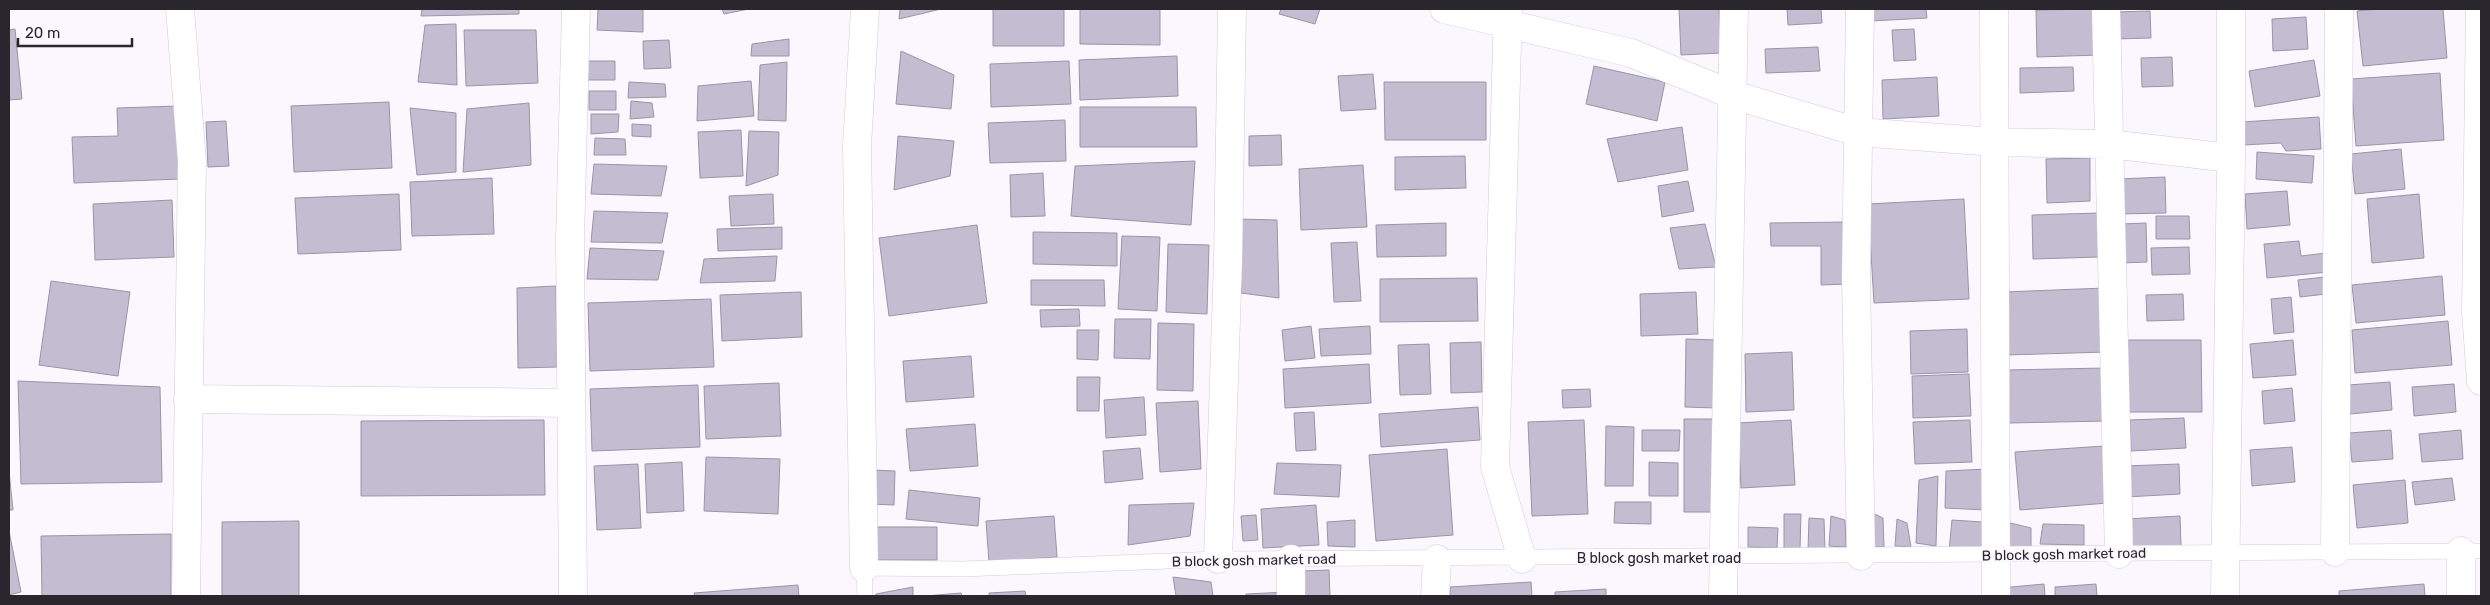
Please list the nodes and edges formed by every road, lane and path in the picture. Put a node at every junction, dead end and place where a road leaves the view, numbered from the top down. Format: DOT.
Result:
graph roads {
  1 [pos="180,9"];
  2 [pos="576,9"];
  3 [pos="865,9"];
  4 [pos="1232,9"];
  5 [pos="1444,9"];
  6 [pos="1734,9"];
  7 [pos="1860,9"];
  8 [pos="1994,9"];
  9 [pos="2106,9"];
  10 [pos="2231,9"];
  11 [pos="2339,9"];
  12 [pos="2480,9"];
  13 [pos="1507,16"];
  14 [pos="1733,95"];
  15 [pos="1858,132"];
  16 [pos="1995,142"];
  17 [pos="2109,144"];
  18 [pos="2231,158"];
  19 [pos="2481,381"];
  20 [pos="188,399"];
  21 [pos="571,403"];
  22 [pos="2471,551"];
  23 [pos="2335,552"];
  24 [pos="2224,553"];
  25 [pos="2119,554"];
  26 [pos="1996,555"];
  27 [pos="1860,556"];
  28 [pos="1725,557"];
  29 [pos="1291,559"];
  30 [pos="1437,559"];
  31 [pos="1522,559"];
  32 [pos="1218,560"];
  33 [pos="864,568"];
  34 [pos="186,596"];
  35 [pos="573,596"];
  36 [pos="864,596"];
  37 [pos="1291,596"];
  38 [pos="1435,596"];
  39 [pos="1723,596"];
  40 [pos="1996,596"];
  41 [pos="2225,596"];
  42 [pos="2461,596"];
  1 -- 20 [label="street"];
  2 -- 21 [label="street"];
  3 -- 33 [label="street"];
  4 -- 32 [label="street"];
  5 -- 13 [label="street"];
  6 -- 14 [label="street"];
  7 -- 15 [label="street"];
  8 -- 16 [label="street"];
  9 -- 17 [label="street"];
  10 -- 18 [label="street"];
  11 -- 23 [label="street"];
  12 -- 19 [label="street"];
  13 -- 14 [label="street"];
  13 -- 31 [label="street"];
  14 -- 15 [label="street"];
  14 -- 28 [label="street"];
  15 -- 16 [label="street"];
  15 -- 27 [label="street"];
  16 -- 17 [label="street"];
  16 -- 26 [label="street"];
  17 -- 18 [label="street"];
  17 -- 25 [label="street"];
  18 -- 24 [label="street"];
  20 -- 21 [label="street"];
  20 -- 34 [label="street"];
  21 -- 35 [label="street"];
  22 -- 23 [label="lane, B block gosh market road"];
  22 -- 42 [label="street"];
  23 -- 24 [label="lane, B block gosh market road"];
  24 -- 25 [label="lane, B block gosh market road"];
  24 -- 41 [label="street"];
  25 -- 26 [label="lane, B block gosh market road"];
  26 -- 27 [label="lane, B block gosh market road"];
  26 -- 40 [label="street"];
  27 -- 28 [label="lane, B block gosh market road"];
  28 -- 31 [label="lane, B block gosh market road"];
  28 -- 39 [label="street"];
  29 -- 30 [label="lane, B block gosh market road"];
  29 -- 32 [label="lane, B block gosh market road"];
  29 -- 37 [label="street"];
  30 -- 31 [label="lane, B block gosh market road"];
  30 -- 38 [label="street"];
  32 -- 33 [label="lane, B block gosh market road"];
  33 -- 36 [label="lane"];
}
